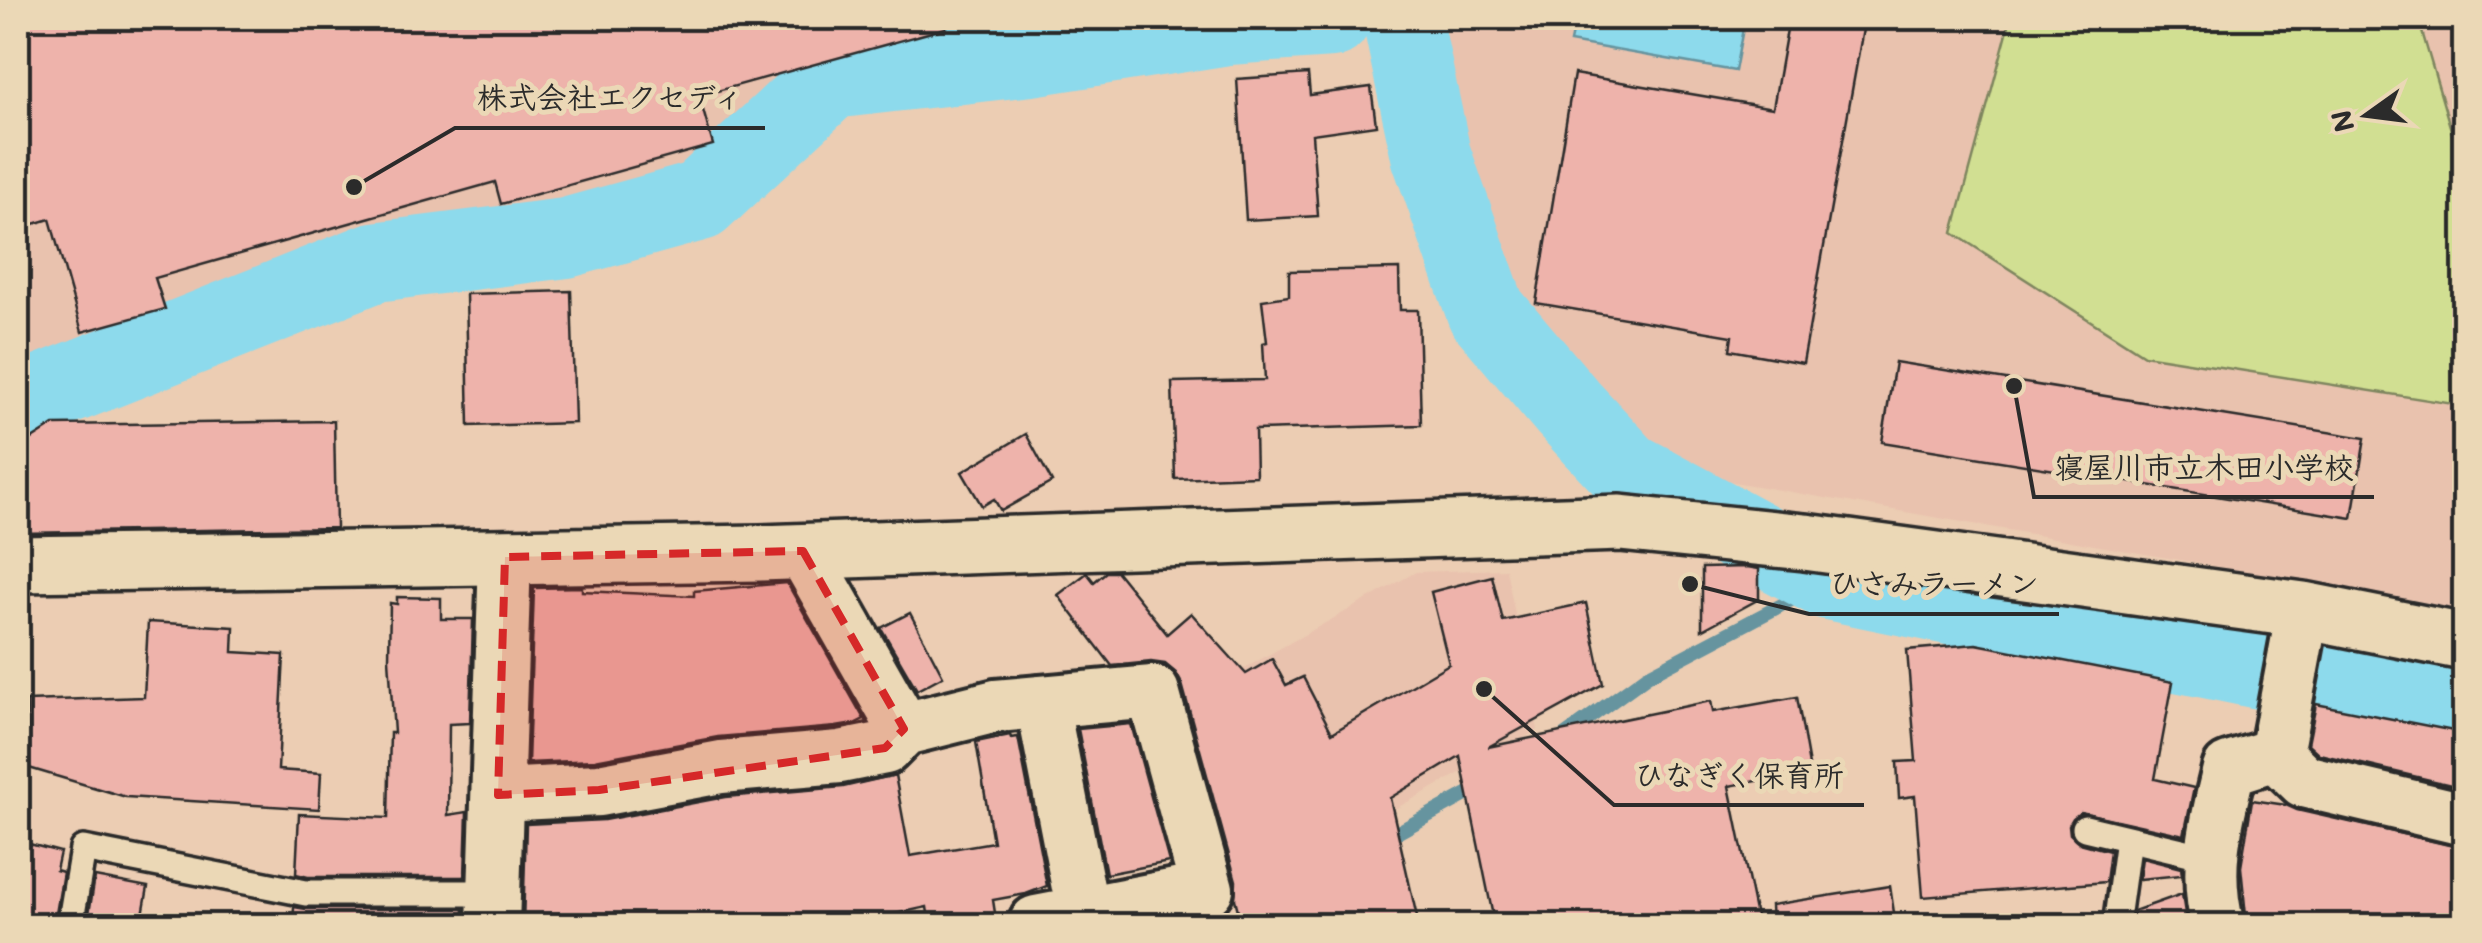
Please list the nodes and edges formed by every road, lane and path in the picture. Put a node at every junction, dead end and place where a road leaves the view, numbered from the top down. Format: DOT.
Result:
graph roads {
  1 [pos="803,551"];
  2 [pos="505,557"];
  3 [pos="18,564"];
  4 [pos="2303,610"];
  5 [pos="2464,642"];
  6 [pos="1042,702"];
  7 [pos="904,728"];
  8 [pos="2276,754"];
  9 [pos="498,795"];
  10 [pos="2464,818"];
  11 [pos="2084,828"];
  12 [pos="2128,839"];
  13 [pos="2211,858"];
  14 [pos="493,909"];
  15 [pos="70,926"];
  16 [pos="2116,926"];
  17 [pos="2218,926"];
  1 -- 2 [label="street"];
  1 -- 4 [label="street"];
  1 -- 7 [label="street"];
  2 -- 3 [label="street"];
  2 -- 9 [label="street"];
  4 -- 5 [label="street"];
  4 -- 8 [label="street"];
  6 -- 6 [label="street"];
  6 -- 7 [label="street"];
  7 -- 9 [label="street"];
  8 -- 10 [label="street"];
  8 -- 13 [label="street"];
  9 -- 14 [label="street"];
  11 -- 12 [label="lane"];
  12 -- 13 [label="lane"];
  12 -- 16 [label="lane"];
  13 -- 17 [label="street"];
  14 -- 15 [label="lane"];
}
